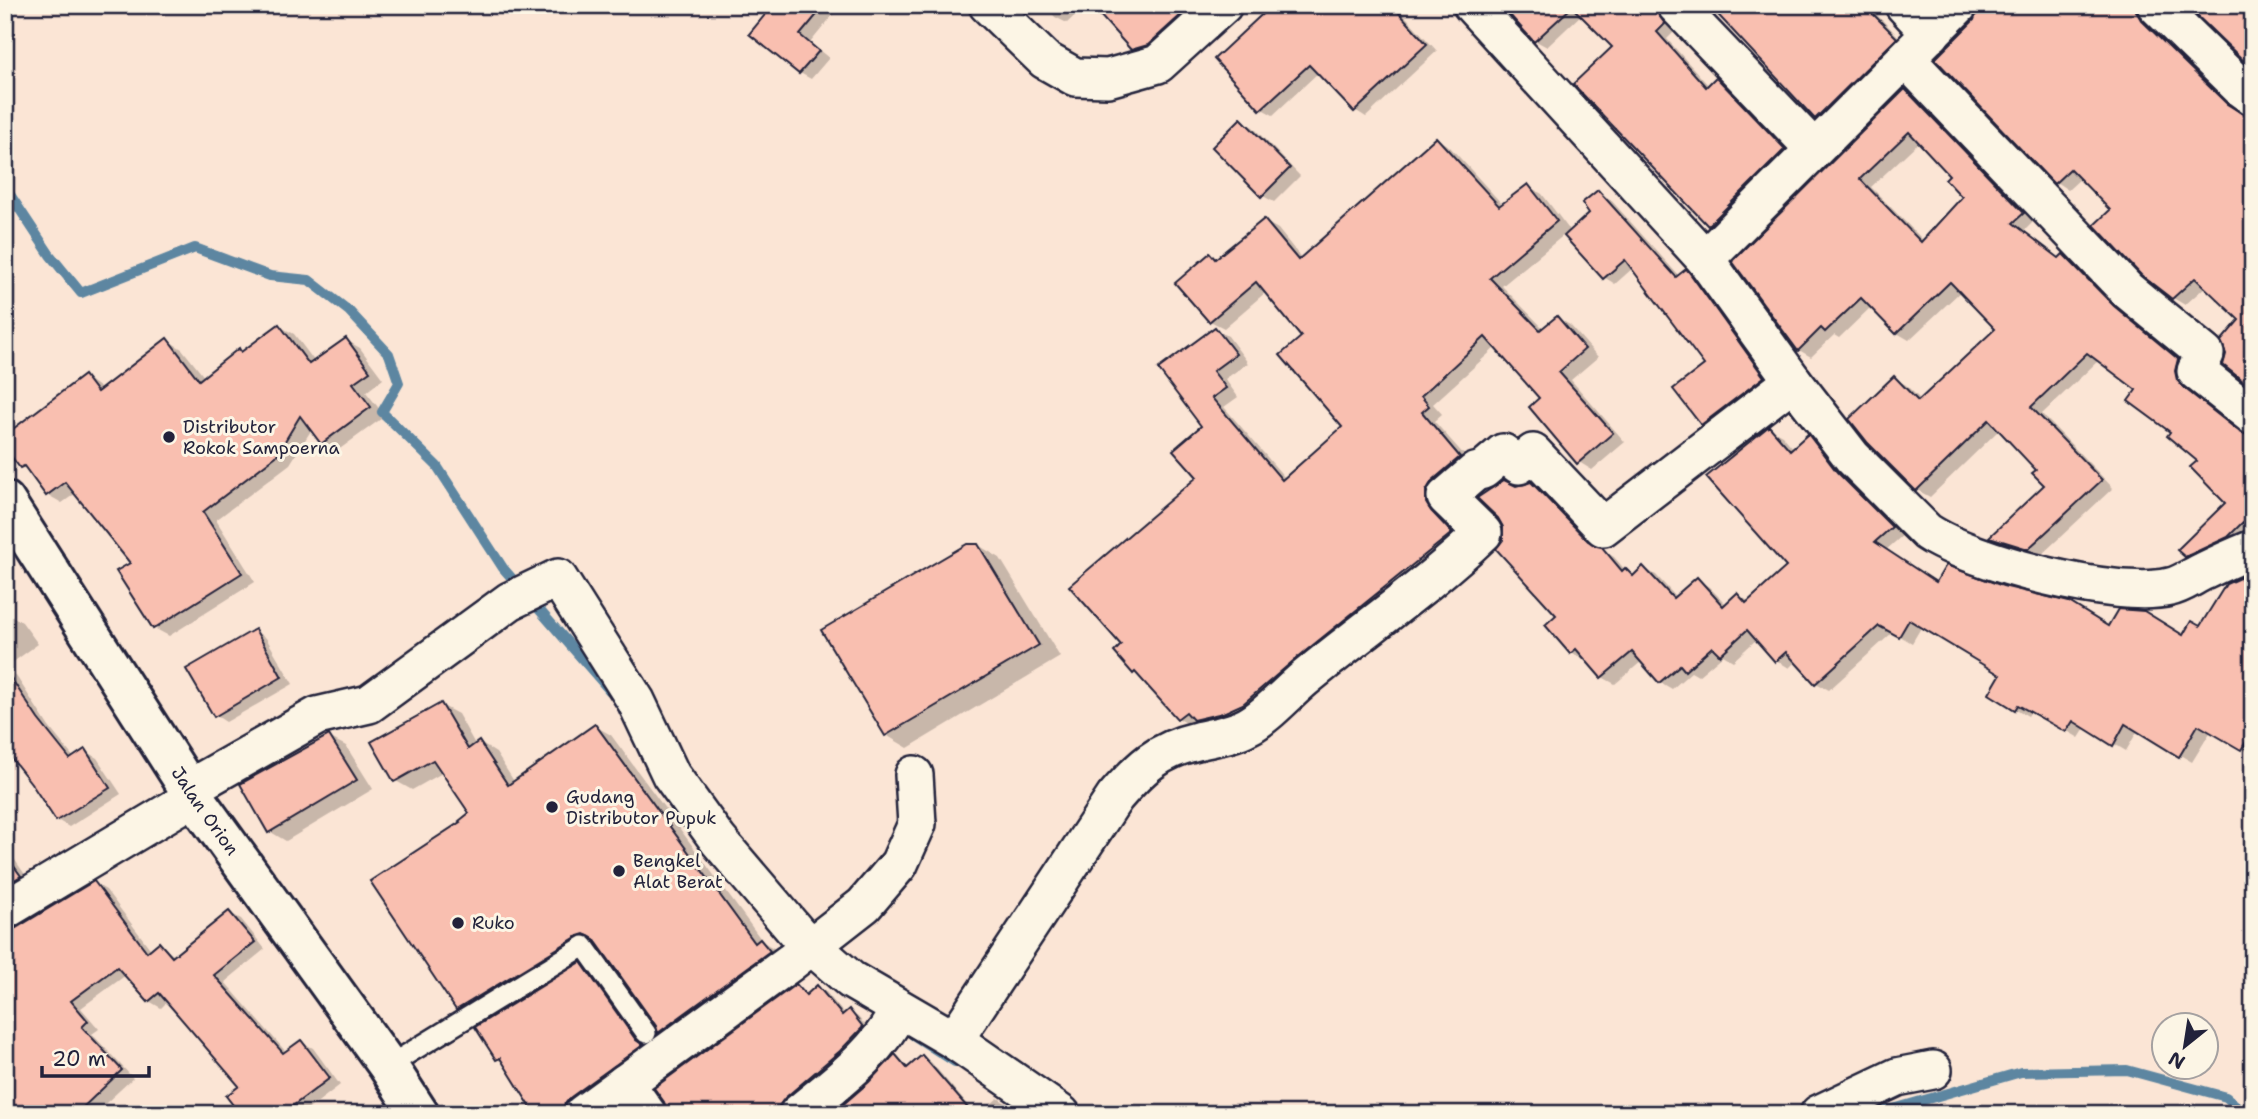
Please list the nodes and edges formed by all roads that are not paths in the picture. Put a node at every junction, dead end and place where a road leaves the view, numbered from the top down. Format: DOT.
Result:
graph roads {
  1 [pos="988,5"];
  2 [pos="1223,5"];
  3 [pos="1472,5"];
  4 [pos="1676,5"];
  5 [pos="1904,5"];
  6 [pos="1959,5"];
  7 [pos="2156,5"];
  8 [pos="1931,34"];
  9 [pos="1906,59"];
  10 [pos="2249,87"];
  11 [pos="1814,149"];
  12 [pos="1705,259"];
  13 [pos="1793,381"];
  14 [pos="2253,416"];
  15 [pos="5,501"];
  16 [pos="2253,549"];
  17 [pos="914,775"];
  18 [pos="192,793"];
  19 [pos="5,910"];
  20 [pos="804,953"];
  21 [pos="894,1018"];
  22 [pos="646,1033"];
  23 [pos="954,1040"];
  24 [pos="388,1066"];
  25 [pos="1933,1070"];
  26 [pos="625,1083"];
  27 [pos="1046,1109"];
  28 [pos="419,1114"];
  29 [pos="583,1114"];
  30 [pos="647,1114"];
  31 [pos="798,1114"];
  32 [pos="1819,1114"];
  1 -- 2 [label="street"];
  3 -- 12 [label="street"];
  4 -- 11 [label="street"];
  5 -- 8 [label="street"];
  6 -- 8 [label="street"];
  7 -- 10 [label="street"];
  8 -- 9 [label="street"];
  9 -- 11 [label="street"];
  9 -- 14 [label="street"];
  11 -- 12 [label="street"];
  12 -- 13 [label="street"];
  13 -- 16 [label="street"];
  13 -- 23 [label="street"];
  15 -- 18 [label="highway, Jalan Orion"];
  17 -- 20 [label="street"];
  18 -- 19 [label="street"];
  18 -- 20 [label="street"];
  18 -- 24 [label="highway, Jalan Orion"];
  20 -- 21 [label="street"];
  20 -- 26 [label="street"];
  21 -- 23 [label="street"];
  21 -- 31 [label="street"];
  22 -- 24 [label="lane"];
  23 -- 27 [label="street"];
  24 -- 28 [label="highway, Jalan Orion"];
  25 -- 32 [label="street"];
  26 -- 29 [label="street"];
  26 -- 30 [label="street"];
}
